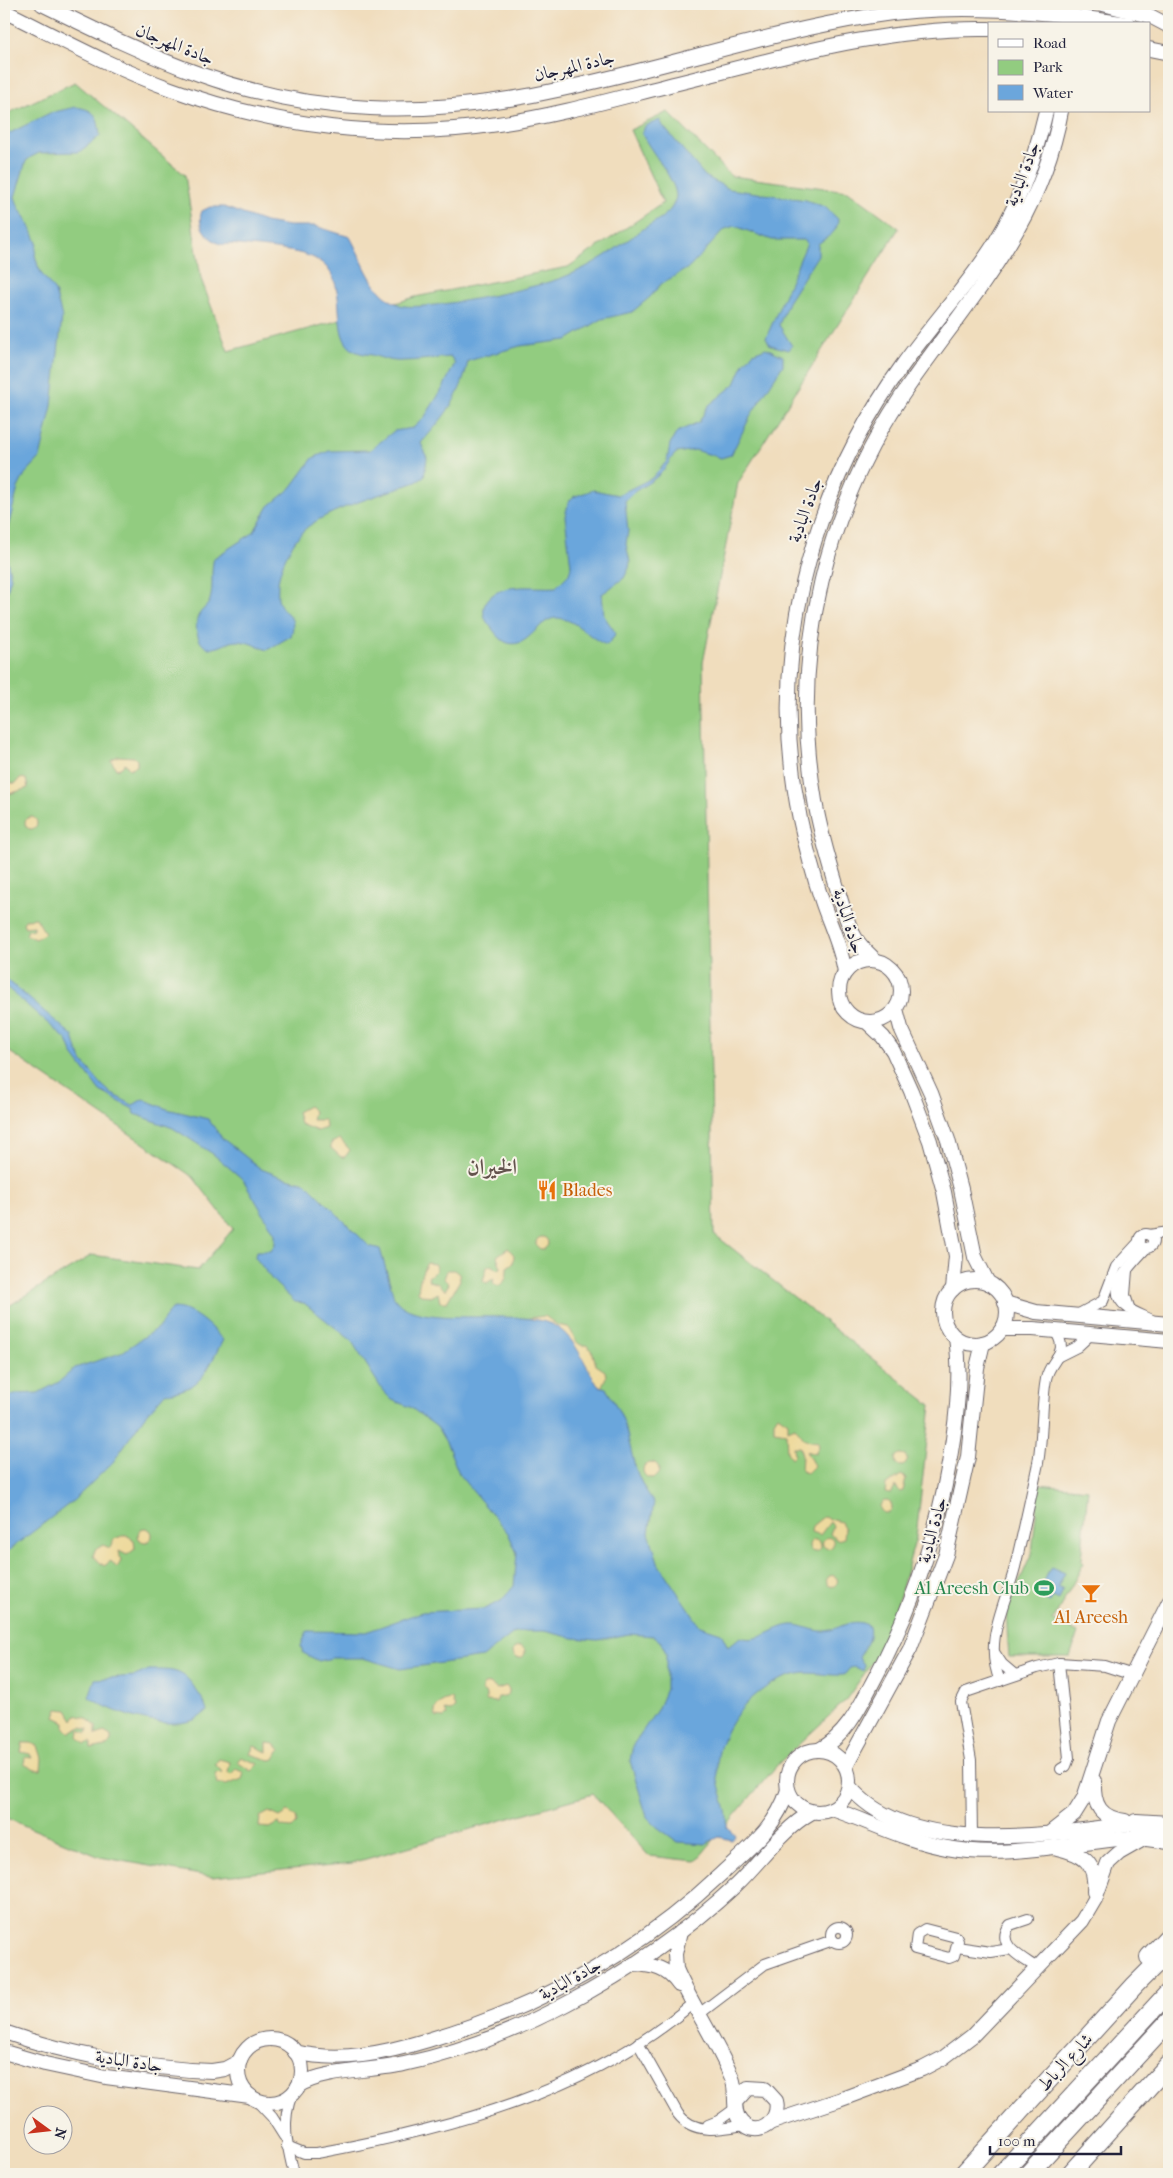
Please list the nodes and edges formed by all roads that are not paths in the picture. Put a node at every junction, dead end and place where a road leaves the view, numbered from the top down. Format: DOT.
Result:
graph roads {
  1 [pos="42,4"];
  2 [pos="1103,4"];
  3 [pos="1001,6"];
  4 [pos="4,11"];
  5 [pos="1053,14"];
  6 [pos="1068,14"];
  7 [pos="1116,22"];
  8 [pos="1169,26"];
  9 [pos="1150,27"];
  10 [pos="988,30"];
  11 [pos="1169,30"];
  12 [pos="1150,49"];
  13 [pos="1169,53"];
  14 [pos="1046,112"];
  15 [pos="1061,112"];
  16 [pos="790,682"];
  17 [pos="807,728"];
  18 [pos="875,960"];
  19 [pos="845,972"];
  20 [pos="896,1009"];
  21 [pos="867,1022"];
  22 [pos="1169,1234"];
  23 [pos="1147,1242"];
  24 [pos="988,1283"];
  25 [pos="953,1289"];
  26 [pos="1005,1304"];
  27 [pos="1077,1316"];
  28 [pos="1162,1323"];
  29 [pos="1002,1329"];
  30 [pos="1055,1331"];
  31 [pos="1091,1334"];
  32 [pos="956,1338"];
  33 [pos="984,1342"];
  34 [pos="1169,1342"];
  35 [pos="1057,1357"];
  36 [pos="1169,1602"];
  37 [pos="994,1652"];
  38 [pos="1059,1663"];
  39 [pos="1016,1676"];
  40 [pos="1131,1678"];
  41 [pos="1000,1681"];
  42 [pos="819,1750"];
  43 [pos="846,1766"];
  44 [pos="1094,1768"];
  45 [pos="1061,1769"];
  46 [pos="849,1786"];
  47 [pos="788,1790"];
  48 [pos="832,1810"];
  49 [pos="812,1812"];
  50 [pos="1136,1822"];
  51 [pos="1169,1825"];
  52 [pos="972,1836"];
  53 [pos="1147,1837"];
  54 [pos="1049,1840"];
  55 [pos="1169,1840"];
  56 [pos="1091,1907"];
  57 [pos="1028,1920"];
  58 [pos="680,1932"];
  59 [pos="1169,1936"];
  60 [pos="833,1940"];
  61 [pos="957,1948"];
  62 [pos="1010,1949"];
  63 [pos="1169,1951"];
  64 [pos="634,1964"];
  65 [pos="1037,1968"];
  66 [pos="1135,1985"];
  67 [pos="1169,1992"];
  68 [pos="695,2006"];
  69 [pos="1169,2021"];
  70 [pos="4,2032"];
  71 [pos="638,2043"];
  72 [pos="4,2052"];
  73 [pos="295,2052"];
  74 [pos="240,2061"];
  75 [pos="727,2062"];
  76 [pos="1169,2064"];
  77 [pos="1169,2072"];
  78 [pos="754,2087"];
  79 [pos="295,2090"];
  80 [pos="1139,2096"];
  81 [pos="253,2098"];
  82 [pos="776,2101"];
  83 [pos="736,2104"];
  84 [pos="811,2109"];
  85 [pos="772,2122"];
  86 [pos="744,2125"];
  87 [pos="703,2128"];
  88 [pos="286,2141"];
  89 [pos="294,2174"];
  90 [pos="963,2174"];
  91 [pos="1001,2174"];
  92 [pos="1028,2174"];
  93 [pos="1070,2174"];
  1 -- 3 [label="street, جادة المهرجان"];
  2 -- 8 [label="street"];
  3 -- 5 [label="street, جادة المهرجان"];
  4 -- 10 [label="street"];
  5 -- 6 [label="street, جادة المهرجان"];
  6 -- 7 [label="street, جادة المهرجان"];
  9 -- 11 [label="street"];
  12 -- 13 [label="street"];
  14 -- 16 [label="street, جادة البادية"];
  15 -- 17 [label="street, جادة البادية"];
  16 -- 17 [label="street"];
  16 -- 19 [label="street, جادة البادية"];
  17 -- 18 [label="street, جادة البادية"];
  18 -- 19 [label="street"];
  18 -- 20 [label="street"];
  19 -- 21 [label="street"];
  20 -- 21 [label="street"];
  20 -- 24 [label="street"];
  21 -- 25 [label="street"];
  22 -- 23 [label="street"];
  23 -- 27 [label="street"];
  23 -- 28 [label="street"];
  24 -- 25 [label="street"];
  24 -- 26 [label="street"];
  25 -- 32 [label="street"];
  26 -- 27 [label="street"];
  26 -- 29 [label="street"];
  27 -- 28 [label="street"];
  29 -- 30 [label="street"];
  29 -- 33 [label="street"];
  30 -- 31 [label="street"];
  30 -- 35 [label="street"];
  31 -- 34 [label="street"];
  31 -- 35 [label="street"];
  32 -- 33 [label="street"];
  32 -- 42 [label="street, جادة البادية"];
  33 -- 43 [label="street, جادة البادية"];
  35 -- 37 [label="street"];
  36 -- 40 [label="street"];
  37 -- 39 [label="street"];
  37 -- 41 [label="street"];
  38 -- 39 [label="street"];
  38 -- 40 [label="street"];
  38 -- 45 [label="street"];
  39 -- 41 [label="street"];
  40 -- 44 [label="street"];
  41 -- 52 [label="street"];
  42 -- 43 [label="street"];
  42 -- 47 [label="street"];
  43 -- 46 [label="street"];
  44 -- 50 [label="street"];
  44 -- 54 [label="street"];
  46 -- 48 [label="street"];
  46 -- 52 [label="street"];
  47 -- 49 [label="street"];
  47 -- 73 [label="street, جادة البادية"];
  48 -- 49 [label="street"];
  48 -- 54 [label="street"];
  49 -- 58 [label="street, جادة البادية"];
  50 -- 51 [label="highway"];
  50 -- 54 [label="street"];
  52 -- 54 [label="street"];
  53 -- 54 [label="street"];
  53 -- 55 [label="highway"];
  53 -- 56 [label="street"];
  54 -- 56 [label="street"];
  56 -- 65 [label="street"];
  57 -- 62 [label="street"];
  58 -- 64 [label="street, جادة البادية"];
  58 -- 68 [label="street"];
  59 -- 66 [label="highway"];
  60 -- 68 [label="street"];
  61 -- 62 [label="street"];
  62 -- 65 [label="street"];
  63 -- 66 [label="highway, شارع الرباط"];
  64 -- 68 [label="street"];
  64 -- 79 [label="street, جادة البادية"];
  65 -- 84 [label="street"];
  66 -- 90 [label="highway, شارع الرباط"];
  67 -- 91 [label="highway, شارع الرباط"];
  68 -- 71 [label="street"];
  68 -- 75 [label="street"];
  69 -- 92 [label="highway"];
  70 -- 74 [label="street, جادة البادية"];
  71 -- 87 [label="street"];
  71 -- 88 [label="street"];
  72 -- 81 [label="street, جادة البادية"];
  73 -- 74 [label="street"];
  73 -- 79 [label="street"];
  74 -- 81 [label="street"];
  75 -- 78 [label="street"];
  75 -- 83 [label="street"];
  76 -- 80 [label="highway"];
  77 -- 80 [label="highway"];
  78 -- 82 [label="street"];
  78 -- 83 [label="street"];
  79 -- 81 [label="street"];
  79 -- 88 [label="street"];
  80 -- 93 [label="highway"];
  81 -- 88 [label="street"];
  82 -- 84 [label="street"];
  82 -- 85 [label="street"];
  83 -- 86 [label="street"];
  83 -- 87 [label="street"];
  84 -- 85 [label="street"];
  85 -- 86 [label="street"];
  86 -- 87 [label="street"];
  88 -- 89 [label="street"];
}
